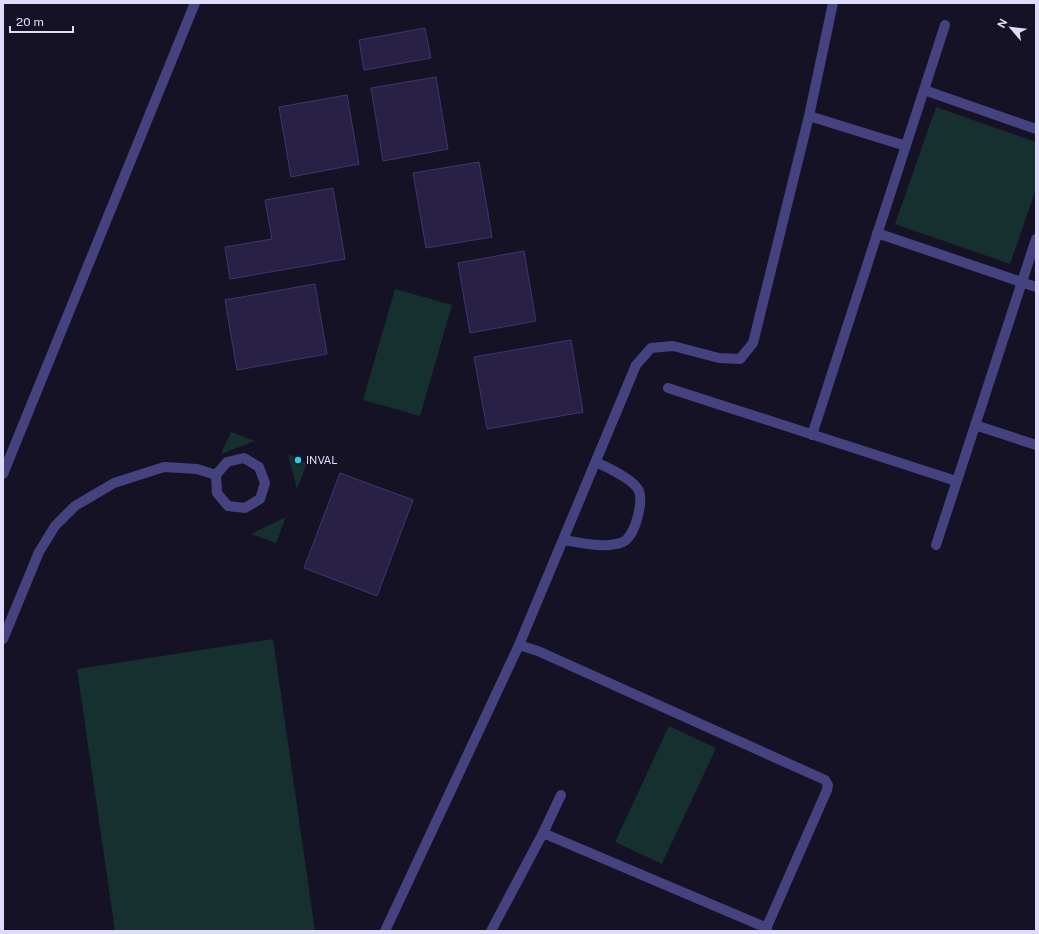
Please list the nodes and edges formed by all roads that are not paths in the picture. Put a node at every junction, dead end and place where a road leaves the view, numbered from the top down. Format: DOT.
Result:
graph roads {
  1 [pos="195,3"];
  2 [pos="833,3"];
  3 [pos="946,25"];
  4 [pos="924,90"];
  5 [pos="809,116"];
  6 [pos="1036,128"];
  7 [pos="906,146"];
  8 [pos="878,234"];
  9 [pos="1036,239"];
  10 [pos="1022,283"];
  11 [pos="1036,288"];
  12 [pos="668,388"];
  13 [pos="975,425"];
  14 [pos="812,435"];
  15 [pos="1036,445"];
  16 [pos="596,462"];
  17 [pos="3,474"];
  18 [pos="216,475"];
  19 [pos="956,481"];
  20 [pos="563,540"];
  21 [pos="936,545"];
  22 [pos="3,639"];
  23 [pos="519,645"];
  24 [pos="561,795"];
  25 [pos="543,833"];
  26 [pos="766,930"];
  27 [pos="385,931"];
  28 [pos="491,931"];
  1 -- 17 [label="street"];
  2 -- 5 [label="street"];
  3 -- 4 [label="street"];
  4 -- 6 [label="street"];
  4 -- 7 [label="street"];
  5 -- 7 [label="street"];
  5 -- 16 [label="street"];
  7 -- 8 [label="street"];
  8 -- 10 [label="street"];
  8 -- 14 [label="street"];
  9 -- 10 [label="street"];
  10 -- 11 [label="street"];
  10 -- 13 [label="street"];
  12 -- 14 [label="street"];
  13 -- 15 [label="street"];
  13 -- 19 [label="street"];
  14 -- 19 [label="street"];
  16 -- 20 [label="street"];
  16 -- 20 [label="street"];
  18 -- 18 [label="street"];
  18 -- 22 [label="street"];
  19 -- 21 [label="street"];
  20 -- 23 [label="street"];
  23 -- 26 [label="street"];
  23 -- 27 [label="street"];
  24 -- 25 [label="street"];
  25 -- 26 [label="street"];
  25 -- 28 [label="street"];
}
